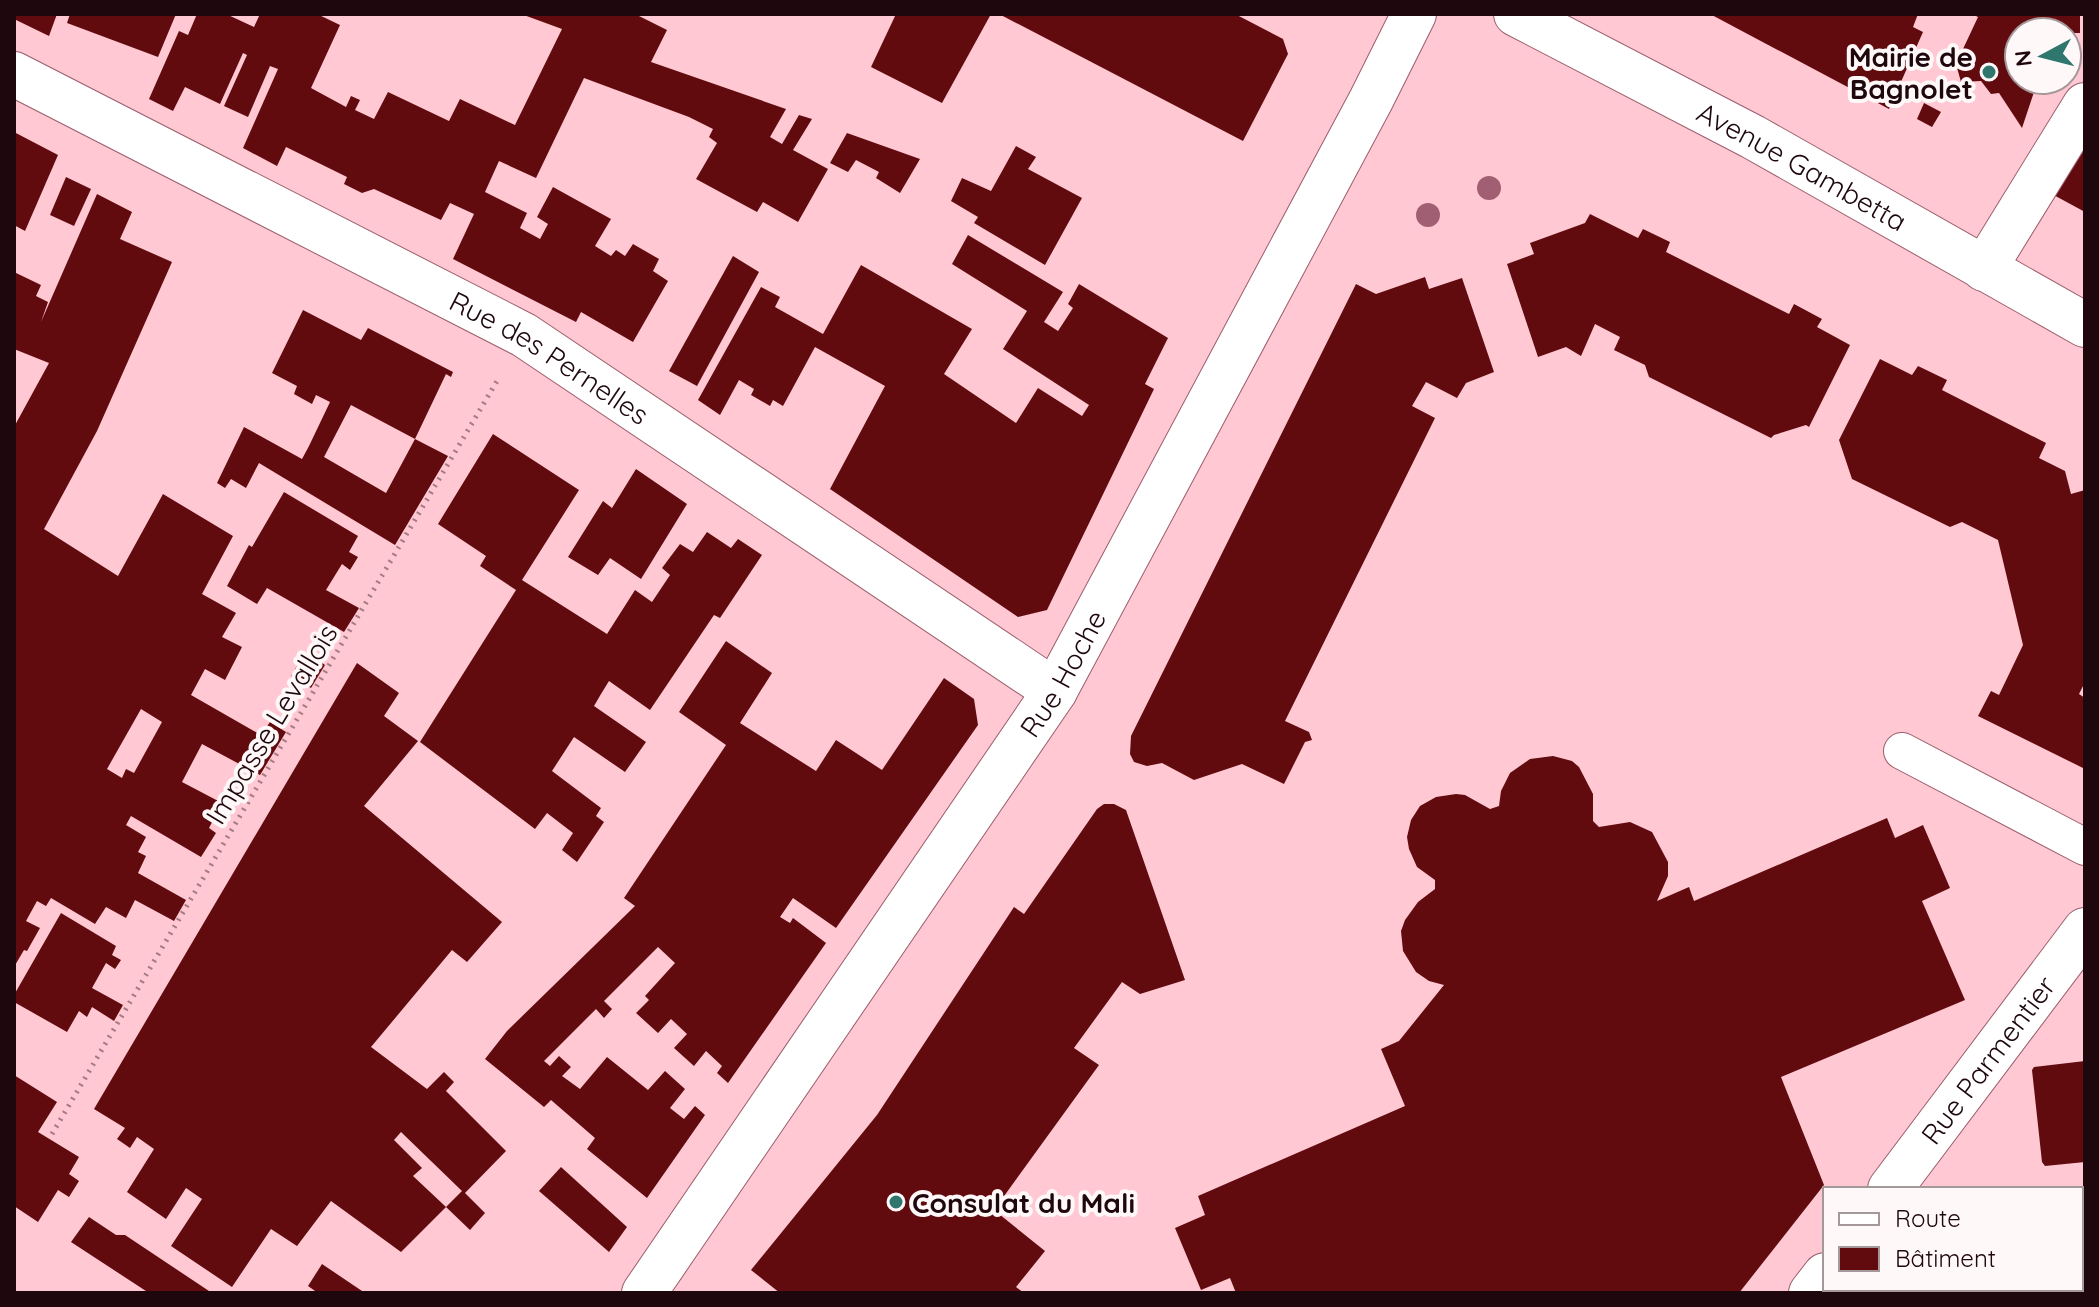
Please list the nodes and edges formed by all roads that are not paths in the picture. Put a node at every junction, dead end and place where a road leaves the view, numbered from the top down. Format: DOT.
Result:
graph roads {
  1 [pos="1414,14"];
  2 [pos="1516,14"];
  3 [pos="14,74"];
  4 [pos="2085,105"];
  5 [pos="1984,269"];
  6 [pos="2085,325"];
  7 [pos="1055,691"];
  8 [pos="1902,751"];
  9 [pos="2085,847"];
  10 [pos="2085,930"];
  11 [pos="1894,1187"];
  12 [pos="644,1293"];
  1 -- 7 [label="street, Rue Hoche"];
  2 -- 5 [label="street, Avenue Gambetta"];
  3 -- 7 [label="street, Rue des Pernelles"];
  4 -- 5 [label="street"];
  5 -- 6 [label="street, Avenue Gambetta"];
  7 -- 12 [label="street, Rue Hoche"];
  8 -- 9 [label="lane"];
  10 -- 11 [label="street, Rue Parmentier"];
}
